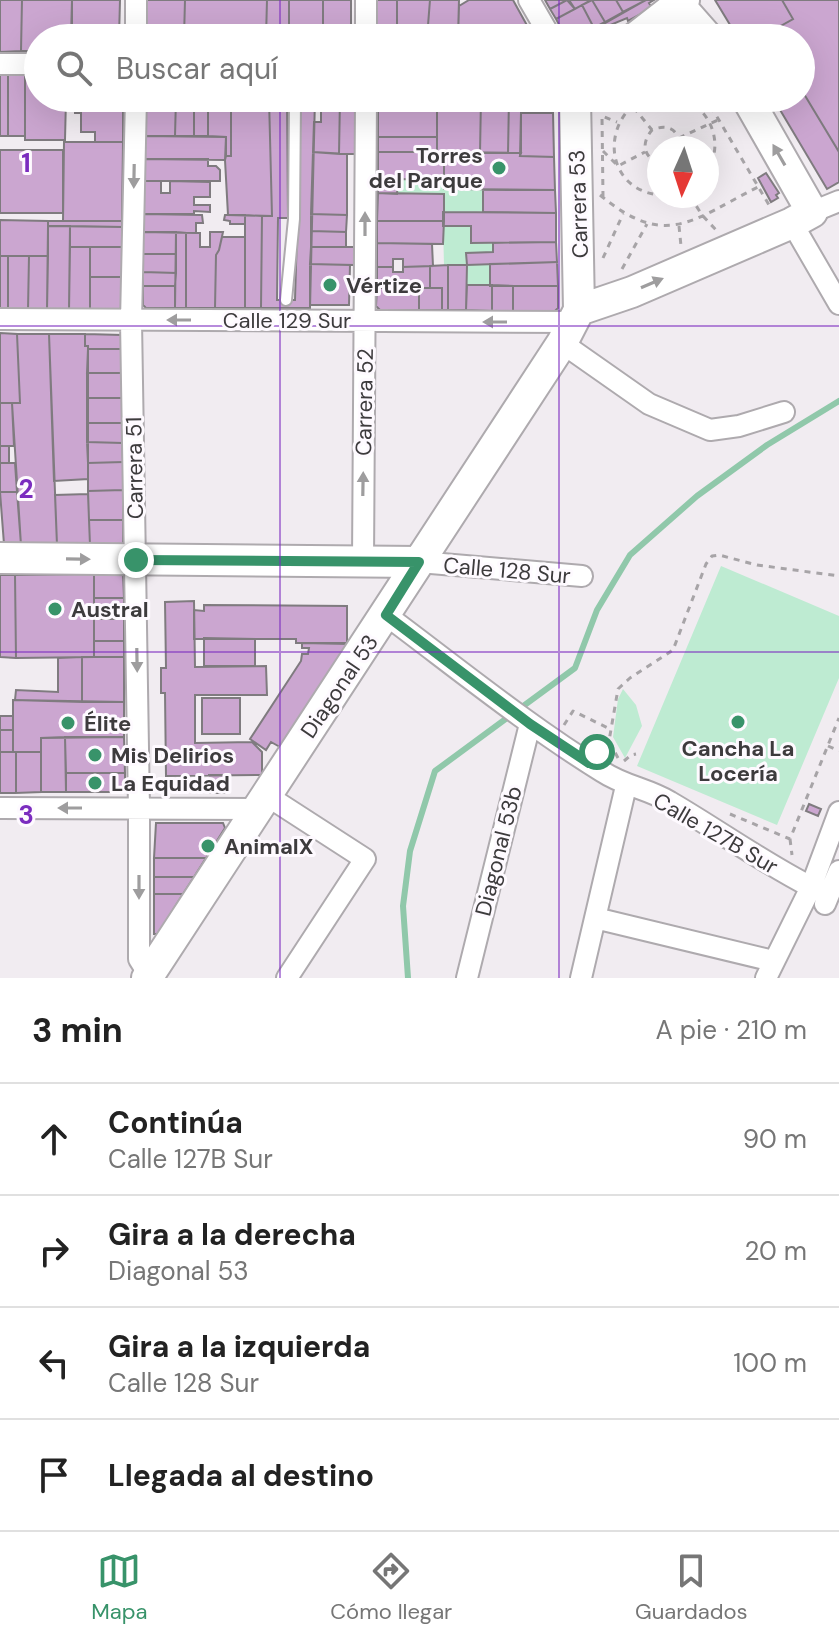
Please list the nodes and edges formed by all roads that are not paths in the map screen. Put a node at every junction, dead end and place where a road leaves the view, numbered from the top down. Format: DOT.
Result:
graph roads {
  1 [pos="136,0"];
  2 [pos="366,0"];
  3 [pos="529,0"];
  4 [pos="680,2"];
  5 [pos="136,24"];
  6 [pos="366,24"];
  7 [pos="543,24"];
  8 [pos="652,24"];
  9 [pos="697,24"];
  10 [pos="0,64"];
  11 [pos="24,64"];
  12 [pos="136,112"];
  13 [pos="295,112"];
  14 [pos="366,112"];
  15 [pos="575,112"];
  16 [pos="754,112"];
  17 [pos="803,210"];
  18 [pos="839,304"];
  19 [pos="286,309"];
  20 [pos="0,319"];
  21 [pos="131,321"];
  22 [pos="365,321"];
  23 [pos="571,325"];
  24 [pos="784,412"];
  25 [pos="0,558"];
  26 [pos="136,560"];
  27 [pos="363,562"];
  28 [pos="419,562"];
  29 [pos="582,576"];
  30 [pos="386,615"];
  31 [pos="528,723"];
  32 [pos="626,778"];
  33 [pos="262,802"];
  34 [pos="0,808"];
  35 [pos="139,809"];
  36 [pos="839,812"];
  37 [pos="839,871"];
  38 [pos="811,887"];
  39 [pos="825,904"];
  40 [pos="595,918"];
  41 [pos="770,970"];
  42 [pos="149,977"];
  43 [pos="287,978"];
  44 [pos="467,978"];
  45 [pos="581,978"];
  1 -- 5 [label="street"];
  2 -- 6 [label="street"];
  3 -- 7 [label="street"];
  4 -- 8 [label="street"];
  4 -- 9 [label="street"];
  10 -- 11 [label="street"];
  12 -- 21 [label="street, Carrera 51, one-way"];
  13 -- 19 [label="lane"];
  22 -- 14 [label="street, Carrera 52, one-way"];
  15 -- 23 [label="street, Carrera 53"];
  17 -- 16 [label="street, one-way"];
  17 -- 18 [label="street"];
  23 -- 17 [label="street, Calle 129 Sur, one-way"];
  19 -- 21 [label="street, Calle 129 Sur, one-way"];
  19 -- 22 [label="street, Calle 129 Sur"];
  20 -- 21 [label="street, Calle 129 Sur"];
  21 -- 26 [label="street, Carrera 51"];
  23 -- 22 [label="street, Calle 129 Sur, one-way"];
  27 -- 22 [label="street, Carrera 52, one-way"];
  23 -- 24 [label="street"];
  23 -- 28 [label="street, Diagonal 53"];
  25 -- 26 [label="street, Calle 128 Sur, one-way"];
  26 -- 27 [label="street, Calle 128 Sur"];
  26 -- 35 [label="street, Carrera 51, one-way"];
  27 -- 28 [label="street, Calle 128 Sur"];
  28 -- 29 [label="street, Calle 128 Sur"];
  28 -- 30 [label="street, Diagonal 53"];
  30 -- 31 [label="street, Calle 127B Sur"];
  30 -- 33 [label="street, Diagonal 53"];
  31 -- 32 [label="street, Calle 127B Sur"];
  31 -- 44 [label="street, Diagonal 53b"];
  32 -- 38 [label="street, Calle 127B Sur"];
  32 -- 40 [label="street"];
  33 -- 35 [label="street"];
  33 -- 42 [label="street, Diagonal 53"];
  33 -- 43 [label="street"];
  35 -- 34 [label="street, one-way"];
  35 -- 42 [label="street, Carrera 51, one-way"];
  36 -- 38 [label="street"];
  37 -- 39 [label="street"];
  38 -- 41 [label="street"];
  40 -- 41 [label="street"];
  40 -- 45 [label="street"];
}
